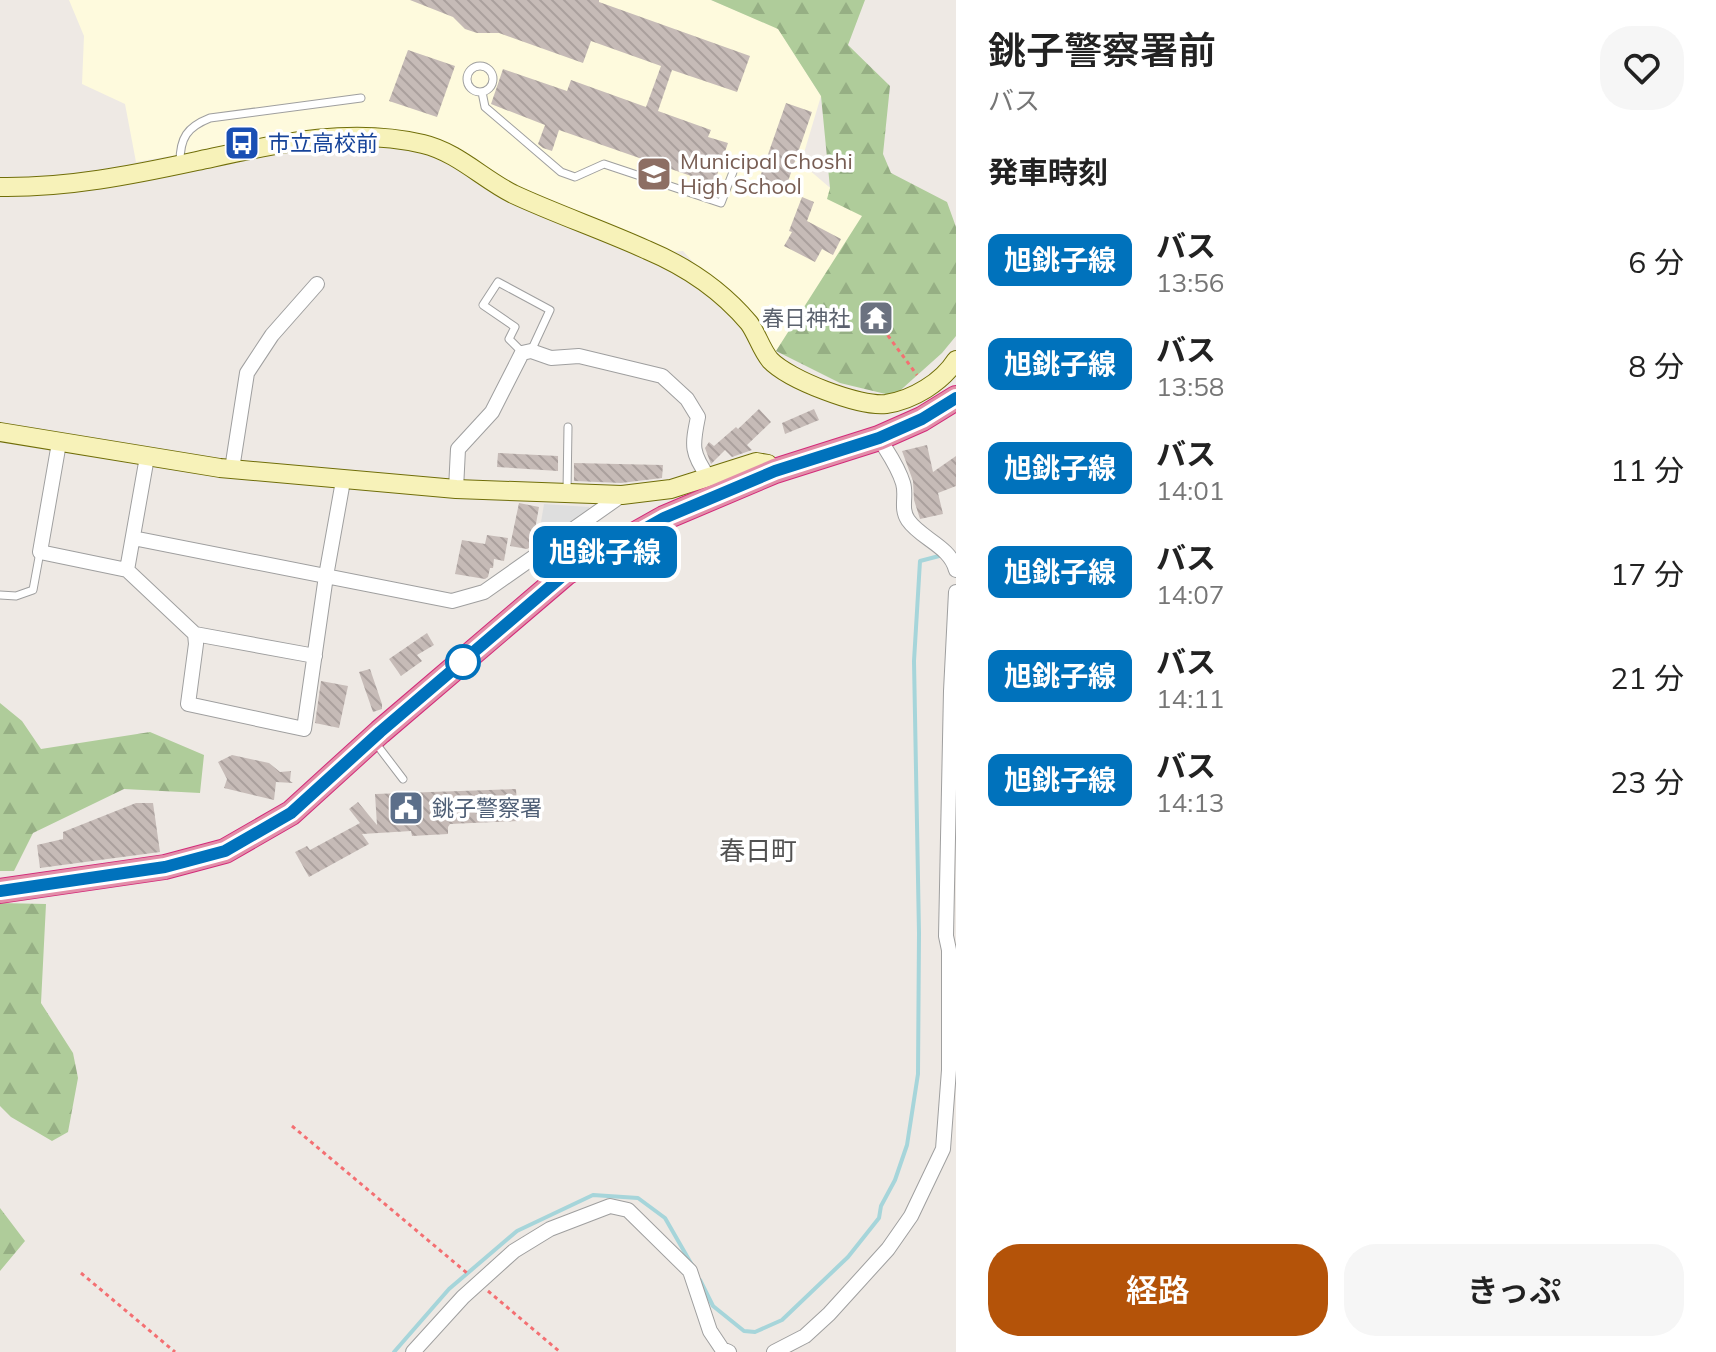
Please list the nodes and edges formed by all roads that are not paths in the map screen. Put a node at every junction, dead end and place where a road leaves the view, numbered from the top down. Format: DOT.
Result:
graph roads {
  1 [pos="482,92"];
  2 [pos="361,98"];
  3 [pos="179,164"];
  4 [pos="733,172"];
  5 [pos="0,187"];
  6 [pos="317,284"];
  7 [pos="527,352"];
  8 [pos="956,360"];
  9 [pos="956,398"];
  10 [pos="568,427"];
  11 [pos="0,432"];
  12 [pos="879,438"];
  13 [pos="59,443"];
  14 [pos="147,457"];
  15 [pos="232,469"];
  16 [pos="775,471"];
  17 [pos="709,478"];
  18 [pos="343,481"];
  19 [pos="456,489"];
  20 [pos="567,493"];
  21 [pos="622,495"];
  22 [pos="133,538"];
  23 [pos="40,552"];
  24 [pos="127,570"];
  25 [pos="956,570"];
  26 [pos="326,576"];
  27 [pos="956,592"];
  28 [pos="0,595"];
  29 [pos="195,634"];
  30 [pos="315,656"];
  31 [pos="372,740"];
  32 [pos="403,779"];
  33 [pos="0,891"];
  34 [pos="951,934"];
  35 [pos="952,1070"];
  36 [pos="413,1352"];
  37 [pos="729,1352"];
  38 [pos="774,1352"];
  1 -- 4 [label="lane"];
  2 -- 3 [label="lane"];
  3 -- 5 [label="street"];
  3 -- 8 [label="street"];
  6 -- 15 [label="street"];
  7 -- 7 [label="lane"];
  7 -- 17 [label="street"];
  7 -- 19 [label="street"];
  9 -- 12 [label="highway"];
  10 -- 20 [label="lane"];
  11 -- 13 [label="street"];
  12 -- 16 [label="highway"];
  12 -- 25 [label="street"];
  13 -- 14 [label="street"];
  13 -- 23 [label="street"];
  14 -- 15 [label="street"];
  14 -- 22 [label="street"];
  15 -- 18 [label="street"];
  16 -- 17 [label="street"];
  16 -- 31 [label="highway"];
  17 -- 21 [label="street"];
  18 -- 19 [label="street"];
  18 -- 26 [label="street"];
  19 -- 20 [label="street"];
  20 -- 21 [label="street"];
  21 -- 26 [label="street"];
  22 -- 24 [label="street"];
  22 -- 26 [label="street"];
  23 -- 24 [label="street"];
  23 -- 28 [label="lane"];
  24 -- 29 [label="street"];
  26 -- 30 [label="street"];
  27 -- 34 [label="street"];
  29 -- 30 [label="street"];
  29 -- 30 [label="street"];
  31 -- 32 [label="lane"];
  31 -- 33 [label="highway"];
  34 -- 35 [label="street"];
  35 -- 38 [label="street"];
  36 -- 37 [label="street"];
}
